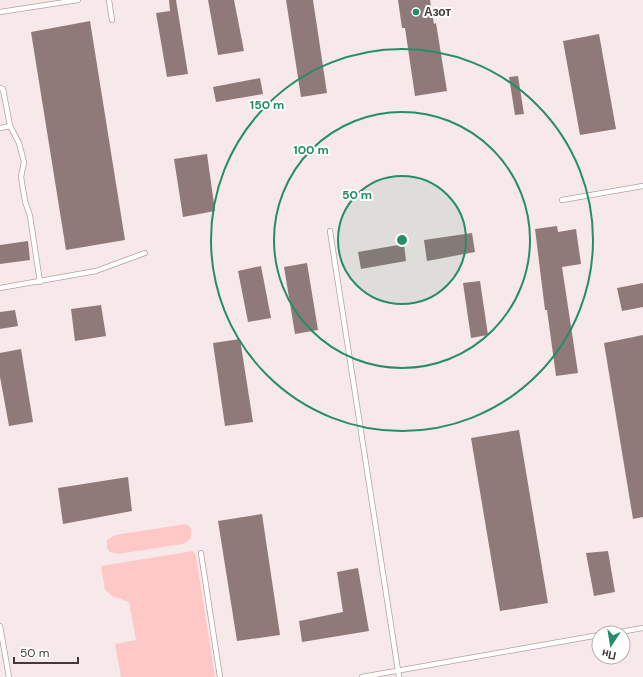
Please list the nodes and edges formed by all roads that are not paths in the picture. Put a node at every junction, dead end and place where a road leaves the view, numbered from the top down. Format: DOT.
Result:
graph roads {
  1 [pos="78,0"];
  2 [pos="109,0"];
  3 [pos="0,12"];
  4 [pos="112,20"];
  5 [pos="0,88"];
  6 [pos="10,126"];
  7 [pos="0,128"];
  8 [pos="643,186"];
  9 [pos="562,200"];
  10 [pos="330,231"];
  11 [pos="145,253"];
  12 [pos="40,282"];
  13 [pos="0,288"];
  14 [pos="201,553"];
  15 [pos="0,626"];
  16 [pos="643,628"];
  17 [pos="631,630"];
  18 [pos="591,636"];
  19 [pos="398,670"];
  20 [pos="9,677"];
  21 [pos="220,677"];
  22 [pos="362,677"];
  23 [pos="399,677"];
  1 -- 3 [label="lane"];
  2 -- 4 [label="lane"];
  5 -- 6 [label="lane"];
  6 -- 7 [label="lane"];
  6 -- 12 [label="lane"];
  8 -- 9 [label="lane"];
  10 -- 19 [label="lane"];
  11 -- 12 [label="lane"];
  12 -- 13 [label="lane"];
  14 -- 21 [label="lane"];
  15 -- 20 [label="lane"];
  16 -- 17 [label="lane"];
  18 -- 19 [label="lane"];
  19 -- 22 [label="lane"];
  19 -- 23 [label="lane"];
}
